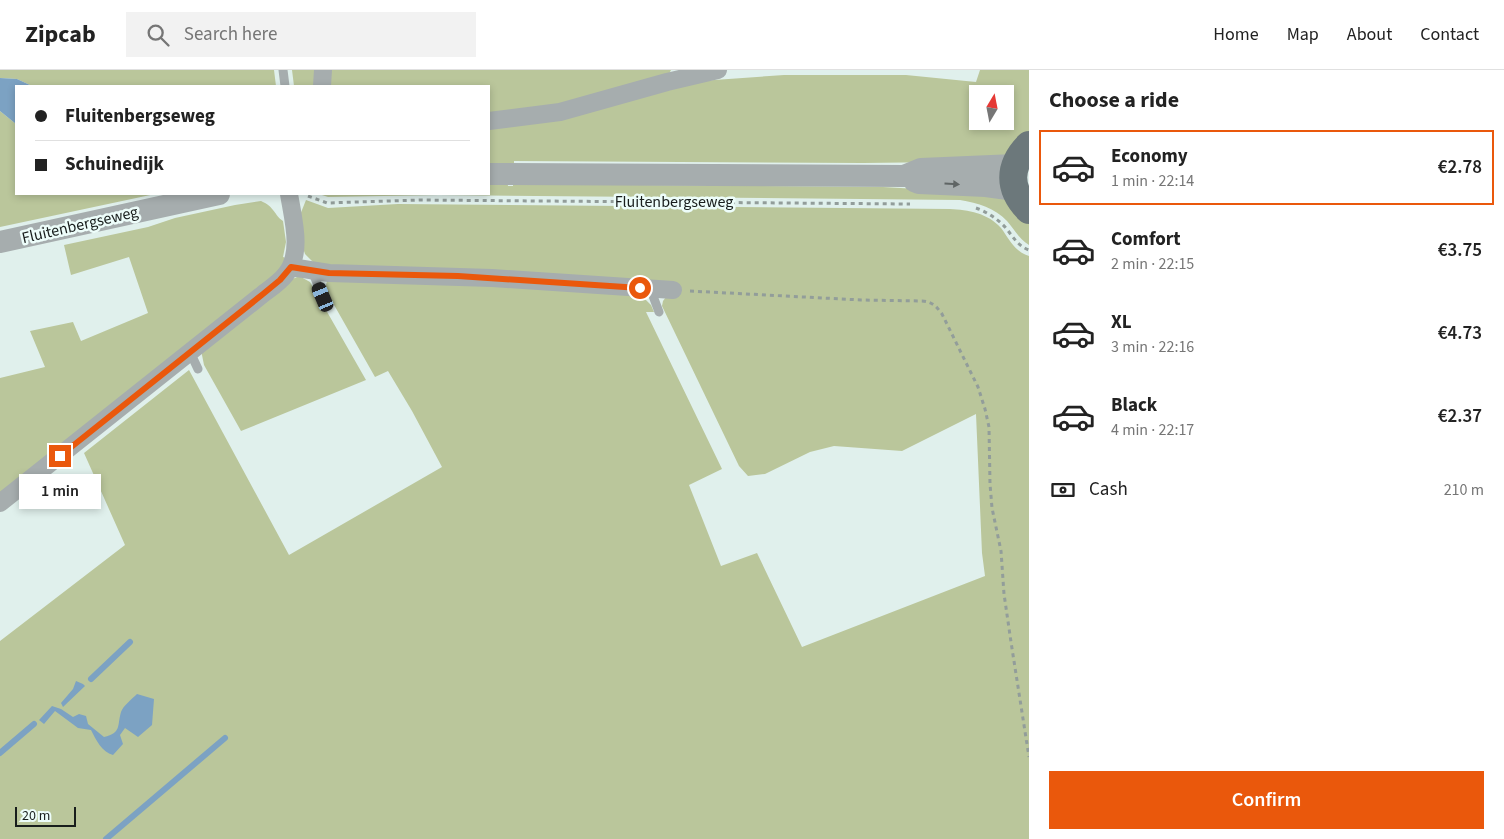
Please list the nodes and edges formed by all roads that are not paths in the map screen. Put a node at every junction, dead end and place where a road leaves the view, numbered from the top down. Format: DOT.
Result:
graph roads {
  1 [pos="283,70"];
  2 [pos="322,70"];
  3 [pos="718,70"];
  4 [pos="285,85"];
  5 [pos="322,85"];
  6 [pos="490,121"];
  7 [pos="490,174"];
  8 [pos="1022,178"];
  9 [pos="214,195"];
  10 [pos="290,195"];
  11 [pos="0,242"];
  12 [pos="291,267"];
  13 [pos="312,270"];
  14 [pos="650,288"];
  15 [pos="673,290"];
  16 [pos="323,297"];
  17 [pos="659,312"];
  18 [pos="190,352"];
  19 [pos="198,369"];
  20 [pos="0,503"];
  1 -- 4 [label="lane"];
  2 -- 5 [label="street"];
  3 -- 6 [label="street"];
  7 -- 8 [label="street, Fluitenbergseweg"];
  9 -- 11 [label="street, Fluitenbergseweg"];
  10 -- 12 [label="street"];
  12 -- 13 [label="street"];
  12 -- 18 [label="street"];
  13 -- 14 [label="street"];
  13 -- 16 [label="lane"];
  14 -- 15 [label="street"];
  14 -- 17 [label="lane"];
  18 -- 19 [label="lane"];
  18 -- 20 [label="street"];
}
